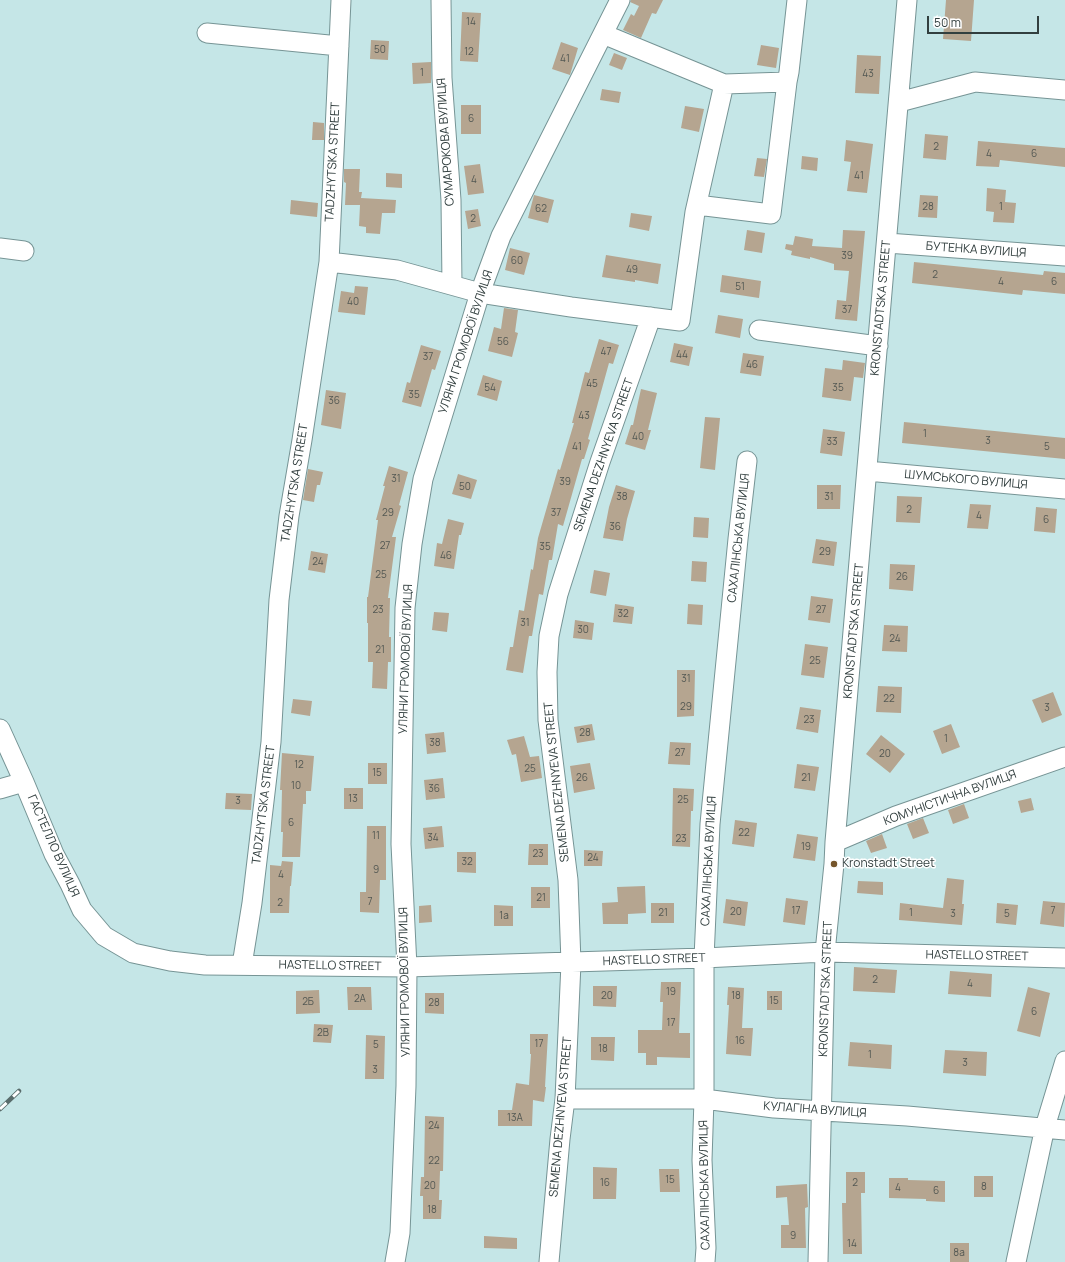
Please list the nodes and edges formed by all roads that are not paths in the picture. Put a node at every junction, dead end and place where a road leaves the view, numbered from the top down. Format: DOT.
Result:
graph roads {
  1 [pos="341,0"];
  2 [pos="441,0"];
  3 [pos="620,0"];
  4 [pos="796,0"];
  5 [pos="907,0"];
  6 [pos="207,33"];
  7 [pos="603,34"];
  8 [pos="339,46"];
  9 [pos="786,82"];
  10 [pos="724,84"];
  11 [pos="1065,90"];
  12 [pos="899,102"];
  13 [pos="697,205"];
  14 [pos="887,243"];
  15 [pos="0,248"];
  16 [pos="24,251"];
  17 [pos="1065,256"];
  18 [pos="329,262"];
  19 [pos="452,285"];
  20 [pos="480,293"];
  21 [pos="651,317"];
  22 [pos="759,330"];
  23 [pos="878,346"];
  24 [pos="747,461"];
  25 [pos="867,471"];
  26 [pos="1065,490"];
  27 [pos="0,729"];
  28 [pos="1065,757"];
  29 [pos="24,782"];
  30 [pos="0,789"];
  31 [pos="835,842"];
  32 [pos="825,952"];
  33 [pos="704,958"];
  34 [pos="1065,958"];
  35 [pos="571,963"];
  36 [pos="242,965"];
  37 [pos="407,967"];
  38 [pos="1065,1061"];
  39 [pos="565,1099"];
  40 [pos="704,1099"];
  41 [pos="822,1111"];
  42 [pos="1045,1128"];
  43 [pos="1065,1130"];
  44 [pos="395,1262"];
  45 [pos="549,1262"];
  46 [pos="705,1262"];
  47 [pos="818,1262"];
  48 [pos="1016,1262"];
  1 -- 8 [label="street, TADZHYTSKA STREET"];
  2 -- 19 [label="street, СУМАРОКОВА ВУЛИЦЯ"];
  3 -- 7 [label="street, УЛЯНИ ГРОМОВОЇ ВУЛИЦЯ"];
  4 -- 9 [label="street"];
  5 -- 12 [label="street, KRONSTADTSKA STREET"];
  6 -- 8 [label="street"];
  7 -- 10 [label="street"];
  7 -- 20 [label="street, УЛЯНИ ГРОМОВОЇ ВУЛИЦЯ"];
  8 -- 18 [label="street, TADZHYTSKA STREET"];
  9 -- 10 [label="street"];
  9 -- 13 [label="street"];
  10 -- 13 [label="street"];
  11 -- 12 [label="street"];
  12 -- 14 [label="street, KRONSTADTSKA STREET"];
  13 -- 21 [label="street"];
  14 -- 17 [label="street, БУТЕНКА ВУЛИЦЯ"];
  14 -- 23 [label="street, KRONSTADTSKA STREET"];
  15 -- 16 [label="street"];
  18 -- 19 [label="street"];
  18 -- 36 [label="street, TADZHYTSKA STREET"];
  19 -- 20 [label="street"];
  20 -- 21 [label="street"];
  20 -- 37 [label="street, УЛЯНИ ГРОМОВОЇ ВУЛИЦЯ"];
  21 -- 35 [label="street, SEMENA DEZHNYEVA STREET"];
  22 -- 23 [label="street"];
  23 -- 25 [label="street, KRONSTADTSKA STREET"];
  24 -- 33 [label="street, САХАЛІНСЬКА ВУЛИЦЯ"];
  25 -- 26 [label="street, ШУМСЬКОГО ВУЛИЦЯ"];
  25 -- 31 [label="street, KRONSTADTSKA STREET"];
  27 -- 29 [label="street, ГАСТЕЛЛО ВУЛИЦЯ"];
  28 -- 31 [label="street, КОМУНІСТИЧНА ВУЛИЦЯ"];
  29 -- 30 [label="street"];
  29 -- 36 [label="street, ГАСТЕЛЛО ВУЛИЦЯ"];
  31 -- 32 [label="street, KRONSTADTSKA STREET"];
  32 -- 33 [label="street, HASTELLO STREET"];
  32 -- 34 [label="street, HASTELLO STREET"];
  32 -- 41 [label="street, KRONSTADTSKA STREET"];
  33 -- 35 [label="street, HASTELLO STREET"];
  33 -- 40 [label="street, САХАЛІНСЬКА ВУЛИЦЯ"];
  35 -- 37 [label="street, HASTELLO STREET"];
  35 -- 39 [label="street, SEMENA DEZHNYEVA STREET"];
  36 -- 37 [label="street, HASTELLO STREET"];
  37 -- 44 [label="street, УЛЯНИ ГРОМОВОЇ ВУЛИЦЯ"];
  38 -- 42 [label="street"];
  39 -- 40 [label="street, КУЛАГІНА ВУЛИЦЯ"];
  39 -- 45 [label="street, SEMENA DEZHNYEVA STREET"];
  40 -- 41 [label="street, КУЛАГІНА ВУЛИЦЯ"];
  40 -- 46 [label="street, САХАЛІНСЬКА ВУЛИЦЯ"];
  41 -- 42 [label="street, КУЛАГІНА ВУЛИЦЯ"];
  41 -- 47 [label="street, KRONSTADTSKA STREET"];
  42 -- 43 [label="street, КУЛАГІНА ВУЛИЦЯ"];
  42 -- 48 [label="street"];
}
